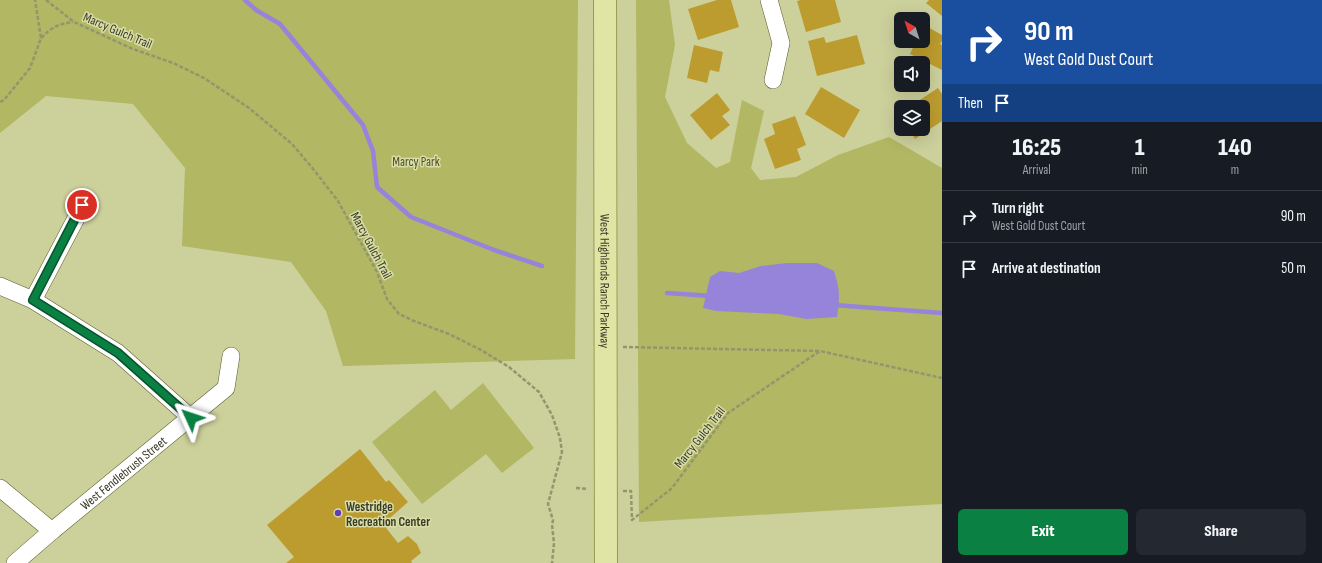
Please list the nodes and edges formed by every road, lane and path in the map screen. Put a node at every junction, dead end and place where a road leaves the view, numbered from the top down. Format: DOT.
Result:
graph roads {
  1 [pos="36,0"];
  2 [pos="46,0"];
  3 [pos="605,0"];
  4 [pos="769,0"];
  5 [pos="74,22"];
  6 [pos="41,38"];
  7 [pos="773,80"];
  8 [pos="0,102"];
  9 [pos="82,205"];
  10 [pos="0,286"];
  11 [pos="33,300"];
  12 [pos="607,348"];
  13 [pos="820,351"];
  14 [pos="231,356"];
  15 [pos="942,378"];
  16 [pos="191,418"];
  17 [pos="0,488"];
  18 [pos="638,515"];
  19 [pos="52,531"];
  20 [pos="15,563"];
  21 [pos="552,563"];
  22 [pos="606,563"];
  1 -- 6 [label="path"];
  2 -- 5 [label="path, Marcy Gulch Trail"];
  3 -- 12 [label="main road, West Highlands Ranch Parkway"];
  4 -- 7 [label="street"];
  5 -- 6 [label="path"];
  5 -- 21 [label="path, Marcy Gulch Trail"];
  6 -- 8 [label="path"];
  9 -- 11 [label="street"];
  10 -- 11 [label="street"];
  11 -- 16 [label="street"];
  12 -- 13 [label="path"];
  12 -- 22 [label="main road, West Highlands Ranch Parkway"];
  13 -- 15 [label="path"];
  13 -- 18 [label="path, Marcy Gulch Trail"];
  14 -- 16 [label="street, West Fendlebrush Street"];
  16 -- 19 [label="street, West Fendlebrush Street"];
  17 -- 19 [label="street"];
  19 -- 20 [label="street, West Fendlebrush Street"];
}
